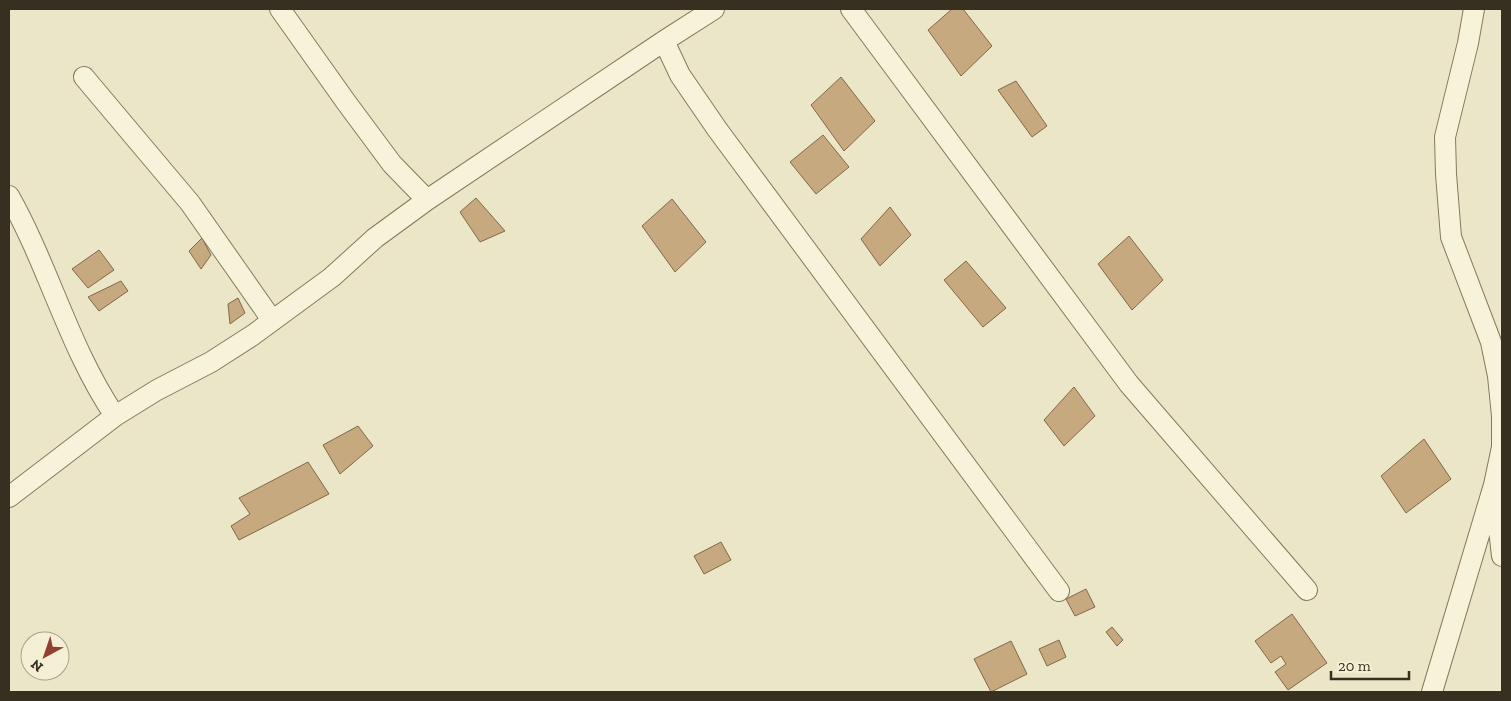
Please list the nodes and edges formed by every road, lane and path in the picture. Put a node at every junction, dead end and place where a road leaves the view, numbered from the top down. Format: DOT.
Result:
graph roads {
  1 [pos="280,9"];
  2 [pos="714,9"];
  3 [pos="851,9"];
  4 [pos="1474,9"];
  5 [pos="664,40"];
  6 [pos="84,77"];
  7 [pos="9,196"];
  8 [pos="427,200"];
  9 [pos="272,320"];
  10 [pos="115,416"];
  11 [pos="1502,447"];
  12 [pos="1494,485"];
  13 [pos="9,497"];
  14 [pos="1502,556"];
  15 [pos="1307,590"];
  16 [pos="1059,591"];
  17 [pos="1432,692"];
  1 -- 8 [label="street"];
  2 -- 5 [label="street"];
  3 -- 15 [label="street"];
  4 -- 11 [label="street"];
  5 -- 8 [label="street"];
  5 -- 16 [label="street"];
  6 -- 9 [label="street"];
  7 -- 10 [label="street"];
  8 -- 9 [label="street"];
  9 -- 10 [label="street"];
  10 -- 13 [label="street"];
  11 -- 12 [label="street"];
  12 -- 14 [label="street"];
  12 -- 17 [label="street"];
}
